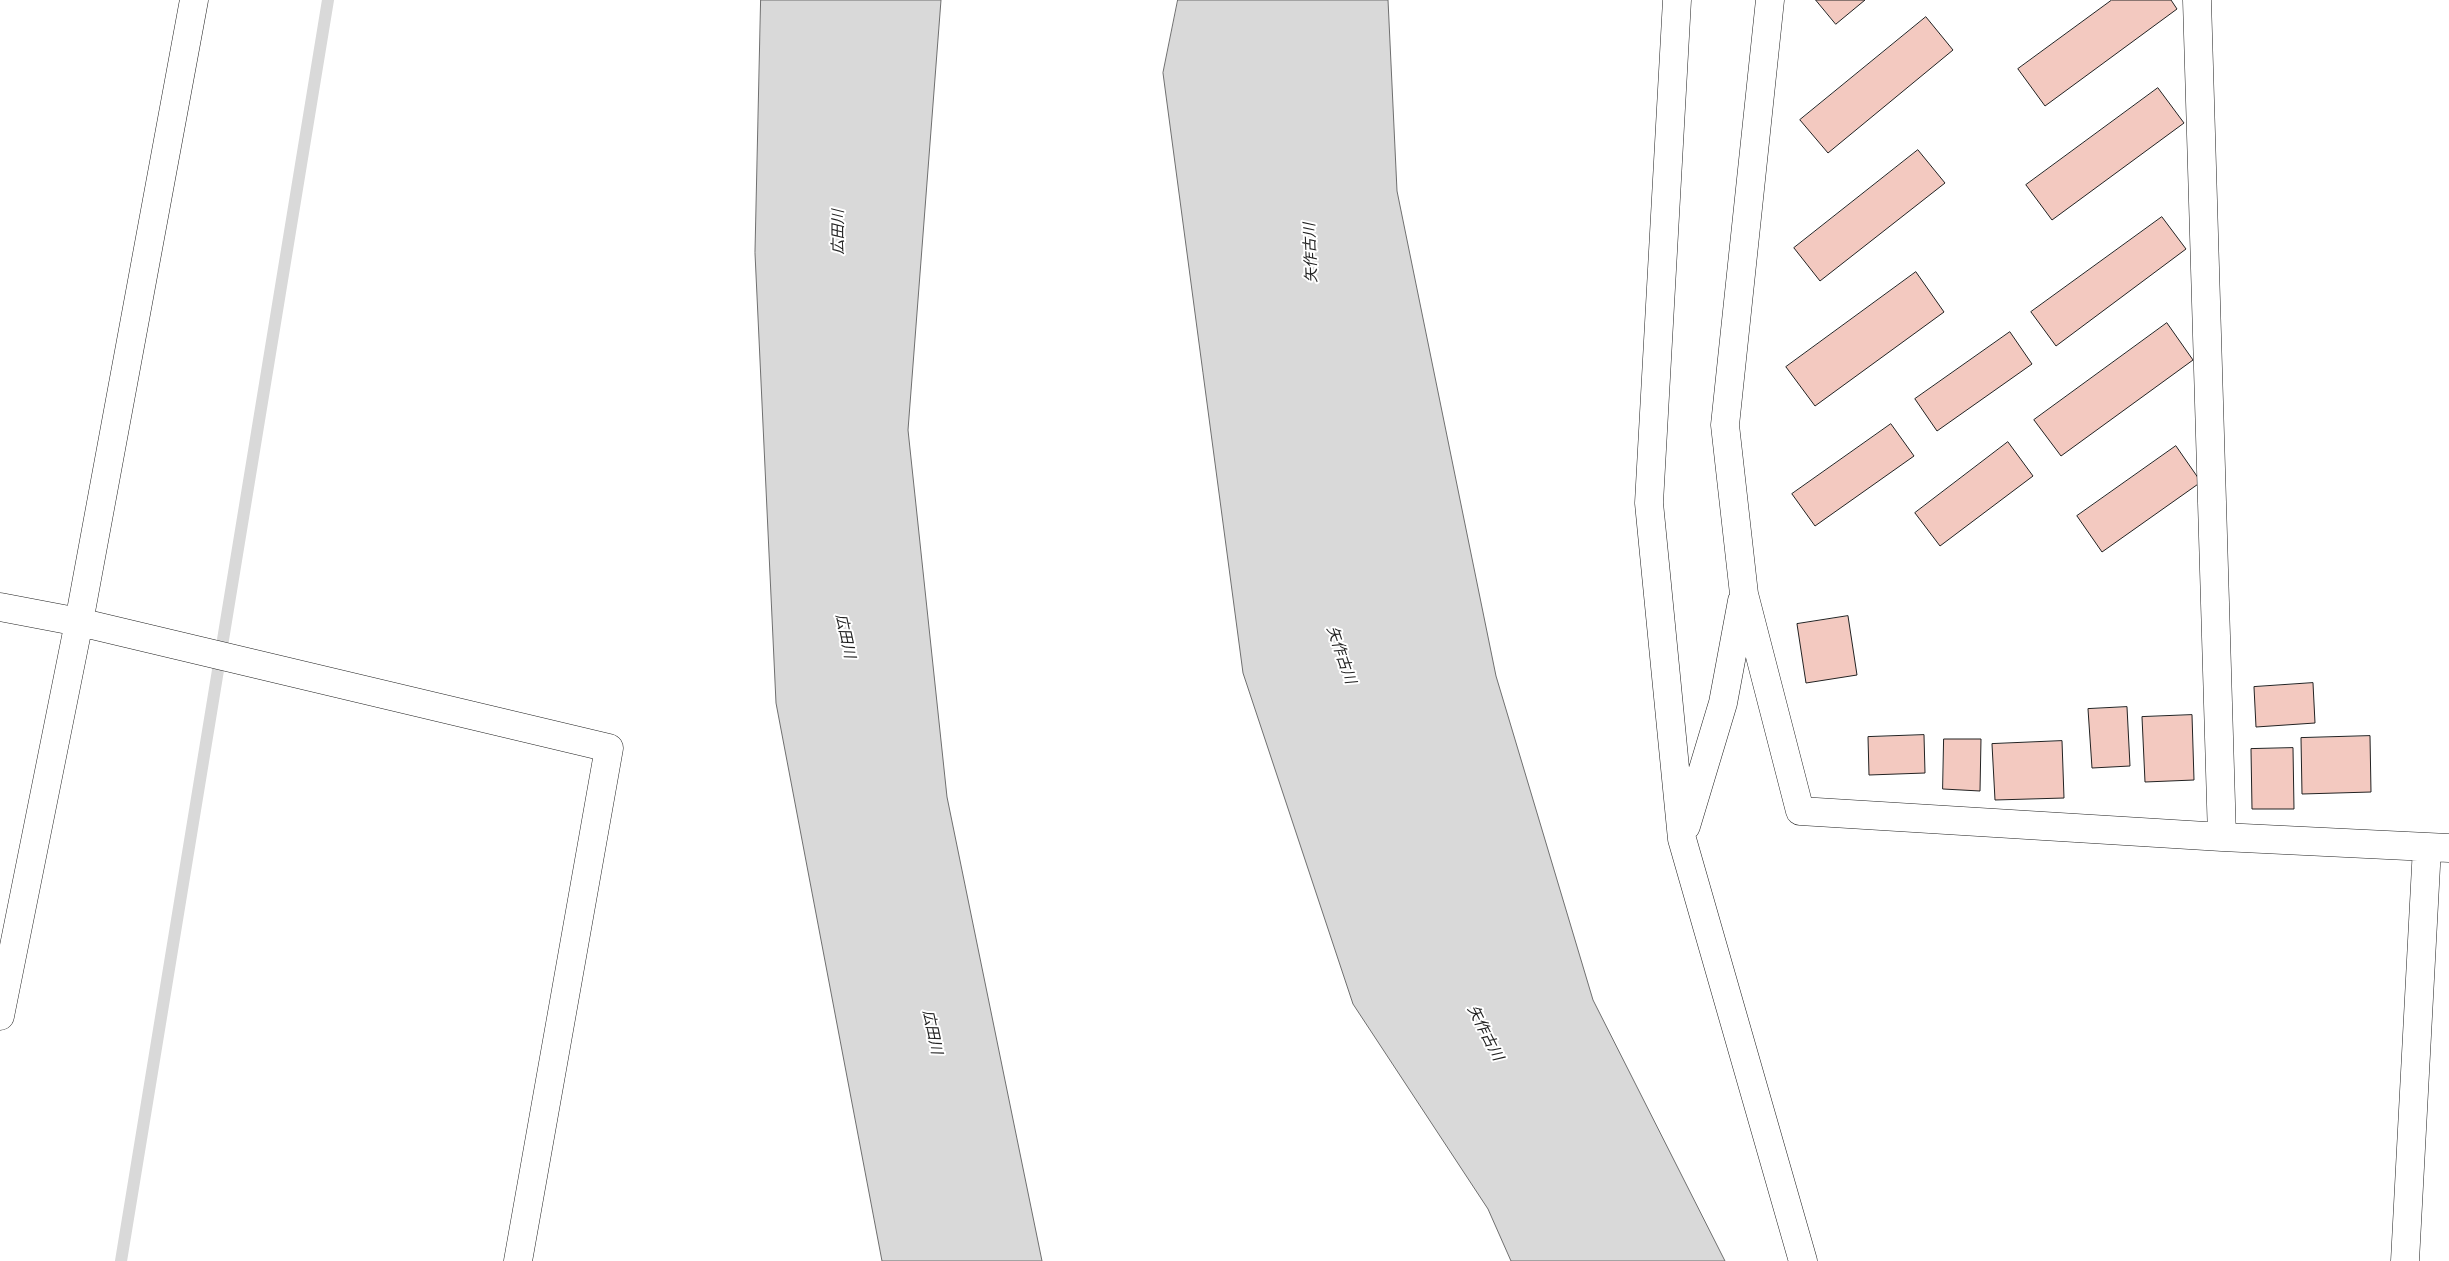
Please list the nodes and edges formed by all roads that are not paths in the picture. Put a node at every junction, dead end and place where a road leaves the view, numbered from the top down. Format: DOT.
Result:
graph roads {
  1 [pos="194,0"];
  2 [pos="1677,0"];
  3 [pos="1770,0"];
  4 [pos="2197,0"];
  5 [pos="1744,594"];
  6 [pos="0,607"];
  7 [pos="79,622"];
  8 [pos="2222,837"];
  9 [pos="1682,839"];
  10 [pos="2438,847"];
  11 [pos="0,1016"];
  12 [pos="518,1261"];
  13 [pos="1803,1261"];
  14 [pos="2405,1261"];
  1 -- 7 [label="street"];
  2 -- 9 [label="street"];
  3 -- 5 [label="street"];
  4 -- 8 [label="street"];
  5 -- 8 [label="street"];
  5 -- 9 [label="street"];
  6 -- 7 [label="street"];
  7 -- 11 [label="street"];
  7 -- 12 [label="street"];
  8 -- 10 [label="street"];
  9 -- 13 [label="street"];
  10 -- 14 [label="street"];
}
